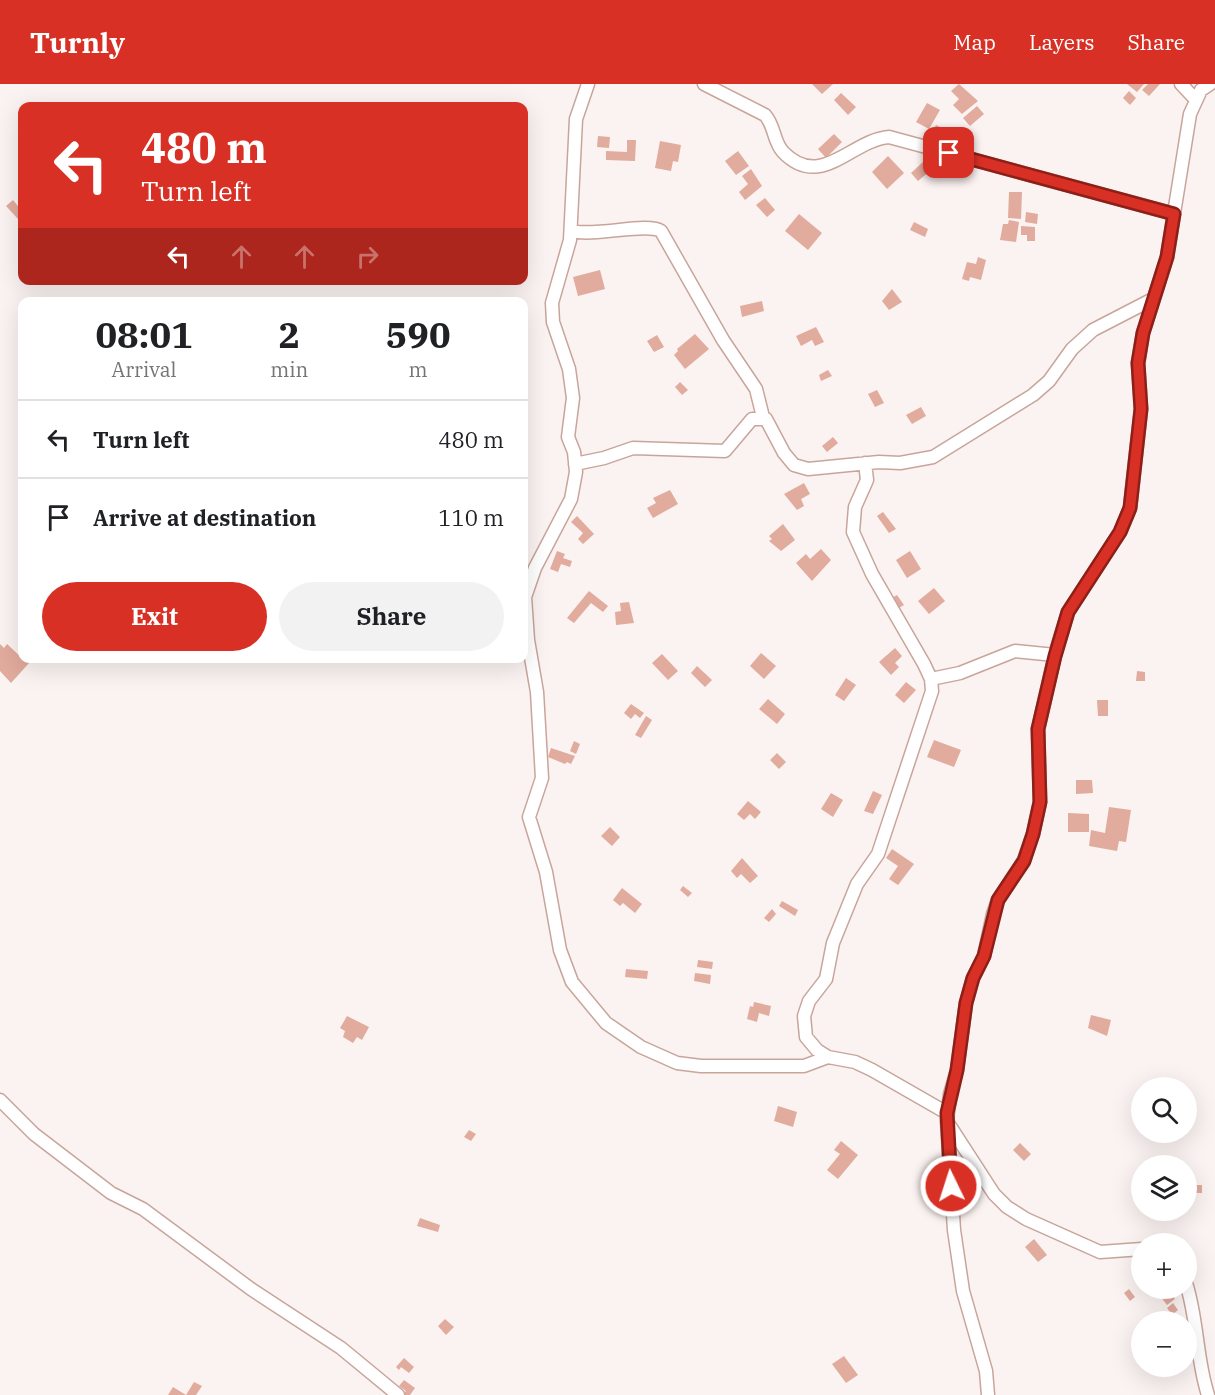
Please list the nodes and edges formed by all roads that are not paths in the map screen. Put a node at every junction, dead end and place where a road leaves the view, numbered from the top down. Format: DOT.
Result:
graph roads {
  1 [pos="588,84"];
  2 [pos="704,84"];
  3 [pos="1181,84"];
  4 [pos="1210,84"];
  5 [pos="1195,99"];
  6 [pos="1174,214"];
  7 [pos="571,231"];
  8 [pos="1154,299"];
  9 [pos="763,417"];
  10 [pos="865,463"];
  11 [pos="575,464"];
  12 [pos="528,588"];
  13 [pos="528,640"];
  14 [pos="1055,656"];
  15 [pos="931,679"];
  16 [pos="828,1056"];
  17 [pos="0,1100"];
  18 [pos="947,1117"];
  19 [pos="1131,1250"];
  20 [pos="1192,1299"];
  21 [pos="398,1395"];
  22 [pos="988,1395"];
  23 [pos="1208,1395"];
  1 -- 7 [label="street"];
  2 -- 6 [label="street"];
  3 -- 5 [label="street"];
  4 -- 5 [label="street"];
  5 -- 6 [label="street"];
  6 -- 8 [label="street"];
  7 -- 9 [label="street"];
  7 -- 11 [label="street"];
  8 -- 10 [label="street"];
  8 -- 14 [label="street"];
  9 -- 10 [label="street"];
  9 -- 11 [label="street"];
  10 -- 15 [label="street"];
  11 -- 12 [label="street"];
  13 -- 16 [label="street"];
  14 -- 15 [label="street"];
  14 -- 18 [label="street"];
  15 -- 16 [label="street"];
  16 -- 18 [label="street"];
  17 -- 21 [label="street"];
  18 -- 19 [label="street"];
  18 -- 22 [label="street"];
  20 -- 23 [label="street"];
}
